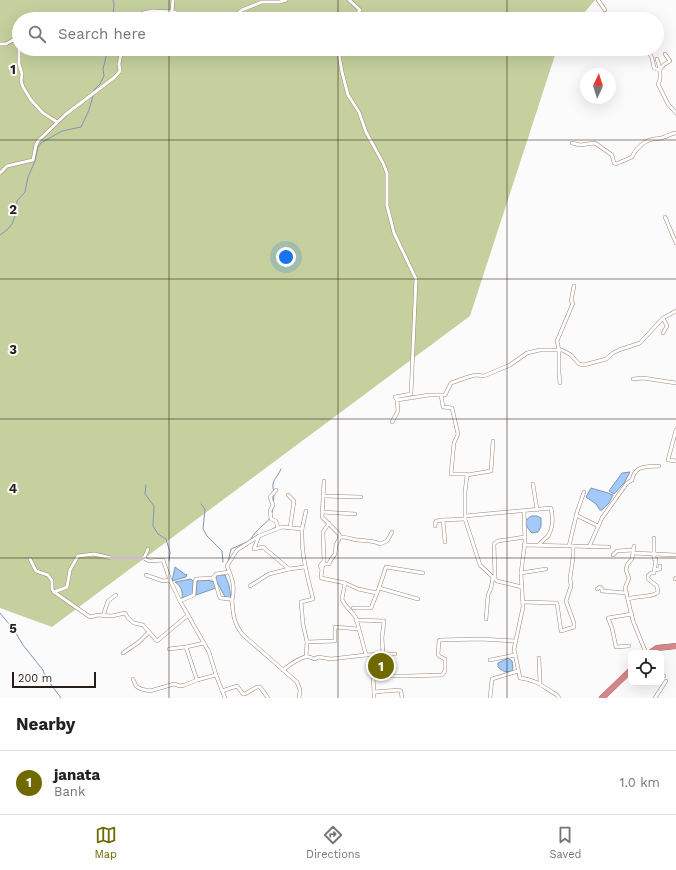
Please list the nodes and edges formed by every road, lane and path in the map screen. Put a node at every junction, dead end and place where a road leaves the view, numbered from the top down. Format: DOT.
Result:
graph roads {
  1 [pos="173,0"];
  2 [pos="286,0"];
  3 [pos="350,0"];
  4 [pos="598,0"];
  5 [pos="605,10"];
  6 [pos="149,12"];
  7 [pos="172,12"];
  8 [pos="240,12"];
  9 [pos="358,12"];
  10 [pos="12,41"];
  11 [pos="0,44"];
  12 [pos="665,54"];
  13 [pos="19,56"];
  14 [pos="121,56"];
  15 [pos="339,56"];
  16 [pos="651,56"];
  17 [pos="657,59"];
  18 [pos="660,69"];
  19 [pos="676,113"];
  20 [pos="55,122"];
  21 [pos="676,132"];
  22 [pos="572,143"];
  23 [pos="0,173"];
  24 [pos="665,217"];
  25 [pos="676,243"];
  26 [pos="574,286"];
  27 [pos="676,311"];
  28 [pos="663,318"];
  29 [pos="663,333"];
  30 [pos="559,350"];
  31 [pos="633,379"];
  32 [pos="676,383"];
  33 [pos="560,384"];
  34 [pos="441,395"];
  35 [pos="397,400"];
  36 [pos="392,422"];
  37 [pos="676,430"];
  38 [pos="493,441"];
  39 [pos="676,461"];
  40 [pos="658,466"];
  41 [pos="467,475"];
  42 [pos="324,480"];
  43 [pos="533,484"];
  44 [pos="276,490"];
  45 [pos="584,492"];
  46 [pos="288,495"];
  47 [pos="323,496"];
  48 [pos="361,497"];
  49 [pos="537,510"];
  50 [pos="306,511"];
  51 [pos="524,511"];
  52 [pos="322,512"];
  53 [pos="355,514"];
  54 [pos="576,515"];
  55 [pos="465,517"];
  56 [pos="444,520"];
  57 [pos="328,523"];
  58 [pos="435,526"];
  59 [pos="598,526"];
  60 [pos="278,528"];
  61 [pos="290,528"];
  62 [pos="302,529"];
  63 [pos="392,532"];
  64 [pos="259,536"];
  65 [pos="340,537"];
  66 [pos="525,537"];
  67 [pos="654,538"];
  68 [pos="445,542"];
  69 [pos="524,545"];
  70 [pos="539,545"];
  71 [pos="571,546"];
  72 [pos="634,546"];
  73 [pos="589,547"];
  74 [pos="609,547"];
  75 [pos="148,549"];
  76 [pos="633,552"];
  77 [pos="654,554"];
  78 [pos="613,555"];
  79 [pos="676,555"];
  80 [pos="144,558"];
  81 [pos="30,559"];
  82 [pos="660,566"];
  83 [pos="305,567"];
  84 [pos="289,569"];
  85 [pos="546,569"];
  86 [pos="322,570"];
  87 [pos="655,570"];
  88 [pos="229,572"];
  89 [pos="423,573"];
  90 [pos="521,573"];
  91 [pos="146,576"];
  92 [pos="213,578"];
  93 [pos="494,578"];
  94 [pos="170,580"];
  95 [pos="345,583"];
  96 [pos="250,586"];
  97 [pos="522,587"];
  98 [pos="379,588"];
  99 [pos="597,589"];
  100 [pos="54,592"];
  101 [pos="378,593"];
  102 [pos="627,593"];
  103 [pos="116,595"];
  104 [pos="418,599"];
  105 [pos="629,599"];
  106 [pos="180,601"];
  107 [pos="232,601"];
  108 [pos="523,602"];
  109 [pos="353,608"];
  110 [pos="632,614"];
  111 [pos="188,615"];
  112 [pos="103,616"];
  113 [pos="486,619"];
  114 [pos="356,620"];
  115 [pos="358,629"];
  116 [pos="149,632"];
  117 [pos="516,641"];
  118 [pos="307,642"];
  119 [pos="204,643"];
  120 [pos="629,646"];
  121 [pos="676,646"];
  122 [pos="186,647"];
  123 [pos="169,650"];
  124 [pos="645,650"];
  125 [pos="654,650"];
  126 [pos="123,653"];
  127 [pos="383,654"];
  128 [pos="396,654"];
  129 [pos="366,655"];
  130 [pos="515,655"];
  131 [pos="306,657"];
  132 [pos="539,658"];
  133 [pos="490,660"];
  134 [pos="283,670"];
  135 [pos="518,671"];
  136 [pos="628,673"];
  137 [pos="216,675"];
  138 [pos="133,679"];
  139 [pos="197,680"];
  140 [pos="666,681"];
  141 [pos="540,683"];
  142 [pos="222,691"];
  143 [pos="374,692"];
  144 [pos="225,698"];
  145 [pos="268,698"];
  146 [pos="299,698"];
  147 [pos="374,698"];
  148 [pos="402,698"];
  149 [pos="490,698"];
  150 [pos="559,698"];
  151 [pos="602,698"];
  152 [pos="655,698"];
  1 -- 7 [label="street"];
  2 -- 8 [label="street"];
  3 -- 9 [label="street"];
  4 -- 5 [label="street"];
  6 -- 7 [label="street"];
  10 -- 11 [label="street"];
  12 -- 18 [label="street"];
  13 -- 20 [label="street"];
  14 -- 20 [label="street"];
  15 -- 35 [label="street"];
  16 -- 18 [label="street"];
  17 -- 18 [label="street"];
  18 -- 19 [label="street"];
  20 -- 23 [label="street"];
  21 -- 22 [label="street"];
  24 -- 25 [label="street"];
  26 -- 30 [label="street"];
  27 -- 28 [label="street"];
  28 -- 29 [label="street"];
  28 -- 30 [label="street"];
  30 -- 33 [label="street"];
  30 -- 34 [label="street"];
  31 -- 32 [label="street"];
  34 -- 35 [label="street"];
  34 -- 41 [label="street"];
  35 -- 36 [label="street"];
  37 -- 39 [label="street"];
  38 -- 41 [label="street"];
  40 -- 59 [label="street"];
  41 -- 55 [label="street"];
  42 -- 47 [label="street"];
  43 -- 49 [label="street"];
  44 -- 60 [label="street"];
  45 -- 54 [label="street"];
  46 -- 61 [label="street"];
  47 -- 48 [label="street"];
  47 -- 52 [label="street"];
  49 -- 51 [label="street"];
  49 -- 70 [label="street"];
  50 -- 62 [label="street"];
  51 -- 55 [label="street"];
  51 -- 66 [label="street"];
  52 -- 53 [label="street"];
  52 -- 57 [label="street"];
  54 -- 59 [label="street"];
  54 -- 71 [label="street"];
  55 -- 56 [label="street"];
  55 -- 93 [label="street"];
  56 -- 58 [label="street"];
  56 -- 68 [label="street"];
  57 -- 65 [label="street"];
  57 -- 86 [label="street"];
  59 -- 73 [label="street"];
  60 -- 61 [label="street"];
  60 -- 64 [label="street"];
  61 -- 62 [label="street"];
  62 -- 83 [label="street"];
  63 -- 65 [label="street"];
  64 -- 84 [label="street"];
  64 -- 88 [label="street"];
  65 -- 86 [label="street"];
  66 -- 69 [label="street"];
  66 -- 93 [label="street"];
  67 -- 77 [label="street"];
  69 -- 70 [label="street"];
  69 -- 90 [label="street"];
  70 -- 71 [label="street"];
  71 -- 73 [label="street"];
  71 -- 108 [label="street"];
  72 -- 76 [label="street"];
  73 -- 74 [label="street"];
  75 -- 80 [label="street"];
  76 -- 77 [label="street"];
  76 -- 78 [label="street"];
  76 -- 102 [label="street"];
  77 -- 79 [label="street"];
  77 -- 87 [label="street"];
  80 -- 94 [label="street"];
  80 -- 100 [label="street"];
  81 -- 100 [label="street"];
  82 -- 87 [label="street"];
  83 -- 84 [label="street"];
  83 -- 118 [label="street"];
  84 -- 96 [label="street"];
  85 -- 90 [label="street"];
  86 -- 95 [label="street"];
  87 -- 105 [label="street"];
  88 -- 92 [label="street"];
  88 -- 107 [label="street"];
  89 -- 98 [label="street"];
  90 -- 97 [label="street"];
  91 -- 94 [label="street"];
  92 -- 106 [label="street"];
  92 -- 107 [label="street"];
  93 -- 97 [label="street"];
  93 -- 113 [label="street"];
  94 -- 106 [label="street"];
  95 -- 101 [label="street"];
  95 -- 114 [label="street"];
  97 -- 108 [label="street"];
  98 -- 101 [label="street"];
  98 -- 104 [label="street"];
  99 -- 102 [label="street"];
  100 -- 112 [label="street"];
  101 -- 109 [label="street"];
  102 -- 105 [label="street"];
  103 -- 112 [label="street"];
  105 -- 110 [label="street"];
  106 -- 111 [label="street"];
  107 -- 134 [label="street"];
  108 -- 117 [label="street"];
  110 -- 120 [label="street"];
  110 -- 124 [label="street"];
  111 -- 116 [label="street"];
  111 -- 119 [label="street"];
  112 -- 116 [label="street"];
  114 -- 115 [label="street"];
  114 -- 127 [label="street"];
  115 -- 118 [label="street"];
  115 -- 129 [label="street"];
  116 -- 126 [label="street"];
  117 -- 130 [label="street"];
  117 -- 143 [label="street"];
  118 -- 131 [label="street"];
  119 -- 122 [label="street"];
  119 -- 137 [label="street"];
  121 -- 125 [label="highway"];
  122 -- 123 [label="street"];
  122 -- 139 [label="street"];
  127 -- 128 [label="street"];
  127 -- 129 [label="street"];
  129 -- 131 [label="street"];
  130 -- 133 [label="street"];
  130 -- 135 [label="street"];
  131 -- 134 [label="street"];
  132 -- 141 [label="street"];
  134 -- 146 [label="street"];
  135 -- 141 [label="street"];
  135 -- 149 [label="street"];
  136 -- 151 [label="highway"];
  137 -- 139 [label="street"];
  137 -- 142 [label="street"];
  138 -- 139 [label="street"];
  140 -- 152 [label="street"];
  141 -- 150 [label="street"];
  142 -- 144 [label="street"];
  142 -- 145 [label="street"];
  143 -- 147 [label="street"];
  143 -- 148 [label="street"];
}
